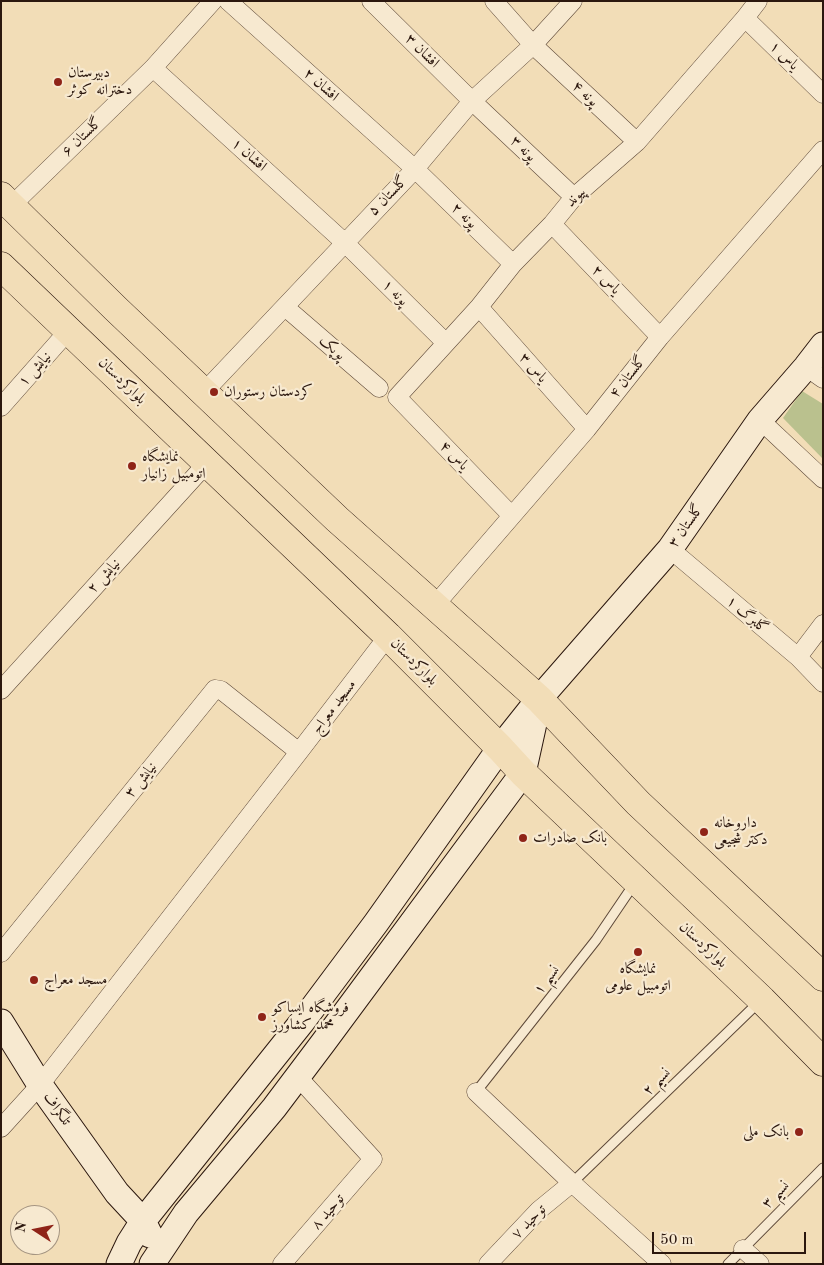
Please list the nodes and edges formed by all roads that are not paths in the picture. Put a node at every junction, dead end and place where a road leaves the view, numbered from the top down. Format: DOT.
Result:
graph roads {
  1 [pos="213,1"];
  2 [pos="228,1"];
  3 [pos="371,1"];
  4 [pos="494,1"];
  5 [pos="573,1"];
  6 [pos="758,1"];
  7 [pos="745,18"];
  8 [pos="533,45"];
  9 [pos="153,68"];
  10 [pos="823,94"];
  11 [pos="472,101"];
  12 [pos="637,142"];
  13 [pos="823,150"];
  14 [pos="415,169"];
  15 [pos="574,197"];
  16 [pos="7,200"];
  17 [pos="552,224"];
  18 [pos="344,242"];
  19 [pos="513,264"];
  20 [pos="1,266"];
  21 [pos="285,307"];
  22 [pos="479,307"];
  23 [pos="69,330"];
  24 [pos="660,336"];
  25 [pos="446,343"];
  26 [pos="823,345"];
  27 [pos="814,373"];
  28 [pos="379,388"];
  29 [pos="204,392"];
  30 [pos="397,397"];
  31 [pos="1,407"];
  32 [pos="760,420"];
  33 [pos="587,429"];
  34 [pos="207,462"];
  35 [pos="823,479"];
  36 [pos="511,515"];
  37 [pos="670,549"];
  38 [pos="435,605"];
  39 [pos="823,624"];
  40 [pos="388,636"];
  41 [pos="798,657"];
  42 [pos="823,683"];
  43 [pos="1,690"];
  44 [pos="539,699"];
  45 [pos="500,748"];
  46 [pos="299,752"];
  47 [pos="523,773"];
  48 [pos="635,882"];
  49 [pos="1,953"];
  50 [pos="823,977"];
  51 [pos="762,1000"];
  52 [pos="1,1022"];
  53 [pos="302,1022"];
  54 [pos="323,1044"];
  55 [pos="823,1062"];
  56 [pos="297,1076"];
  57 [pos="40,1085"];
  58 [pos="476,1092"];
  59 [pos="1,1128"];
  60 [pos="823,1168"];
  61 [pos="572,1183"];
  62 [pos="117,1193"];
  63 [pos="143,1221"];
  64 [pos="743,1248"];
  65 [pos="128,1257"];
  66 [pos="159,1260"];
  67 [pos="282,1264"];
  68 [pos="488,1264"];
  69 [pos="662,1264"];
  70 [pos="728,1264"];
  71 [pos="760,1264"];
  1 -- 9 [label="street, گلستان ۶"];
  2 -- 14 [label="street, افشان ۲"];
  3 -- 11 [label="street, افشان ۳"];
  4 -- 8 [label="street, پونه ۴"];
  5 -- 8 [label="street, گلستان ۵"];
  6 -- 7 [label="street, پیوند"];
  7 -- 10 [label="street, یاس ۱"];
  7 -- 12 [label="street, پیوند"];
  8 -- 11 [label="street, گلستان ۵"];
  8 -- 12 [label="street, پونه ۴"];
  9 -- 16 [label="street, گلستان ۶"];
  9 -- 18 [label="street, افشان ۱"];
  11 -- 14 [label="street, گلستان ۵"];
  11 -- 15 [label="street, پونه ۳"];
  12 -- 15 [label="street, پیوند"];
  13 -- 24 [label="street, گلستان ۴"];
  14 -- 18 [label="street, گلستان ۵"];
  14 -- 19 [label="street, پونه ۲"];
  15 -- 17 [label="street, پیوند"];
  16 -- 29 [label="main road"];
  17 -- 19 [label="street, پیوند"];
  17 -- 24 [label="street, یاس ۲"];
  18 -- 21 [label="street, گلستان ۵"];
  18 -- 25 [label="street, پونه ۱"];
  19 -- 22 [label="street, پیوند"];
  20 -- 23 [label="main road, بلوارکردستان"];
  21 -- 28 [label="street, پوپک"];
  21 -- 29 [label="street, گلستان ۵"];
  22 -- 25 [label="street, پیوند"];
  22 -- 33 [label="street, یاس ۳"];
  23 -- 31 [label="street, نیایش ۱"];
  23 -- 34 [label="main road, بلوارکردستان"];
  24 -- 33 [label="street, گلستان ۴"];
  25 -- 30 [label="street, پیوند"];
  26 -- 27 [label="street, گلستان ۳"];
  27 -- 32 [label="street, گلستان ۳"];
  29 -- 38 [label="main road"];
  30 -- 36 [label="street, یاس ۴"];
  32 -- 35 [label="street"];
  32 -- 37 [label="street, گلستان ۳"];
  33 -- 36 [label="street, گلستان ۴"];
  34 -- 40 [label="main road, بلوارکردستان"];
  34 -- 43 [label="street, نیایش ۲"];
  36 -- 38 [label="street, گلستان ۴"];
  37 -- 41 [label="street, گلبرگ ۱"];
  37 -- 44 [label="street, گلستان ۳"];
  38 -- 44 [label="main road"];
  39 -- 41 [label="street"];
  40 -- 45 [label="main road, بلوارکردستان"];
  40 -- 46 [label="street, مسجد معراج"];
  41 -- 42 [label="street, گلبرگ ۱"];
  44 -- 45 [label="street, گلستان ۳"];
  44 -- 47 [label="street"];
  44 -- 50 [label="main road"];
  45 -- 47 [label="main road, بلوارکردستان"];
  45 -- 53 [label="street, گلستان ۳"];
  46 -- 49 [label="street, نیایش ۳"];
  46 -- 57 [label="street, مسجد معراج"];
  47 -- 48 [label="main road, بلوارکردستان"];
  47 -- 54 [label="street"];
  48 -- 51 [label="main road, بلوارکردستان"];
  48 -- 58 [label="lane, نسیم ۱"];
  51 -- 55 [label="main road, بلوارکردستان"];
  51 -- 61 [label="lane, نسیم ۲"];
  52 -- 57 [label="street, تلگراف"];
  53 -- 54 [label="street"];
  53 -- 63 [label="street, گلستان ۳"];
  54 -- 56 [label="street"];
  56 -- 66 [label="street"];
  56 -- 67 [label="street, توحید ۸"];
  57 -- 59 [label="street, مسجد معراج"];
  57 -- 62 [label="street, تلگراف"];
  58 -- 61 [label="street"];
  60 -- 64 [label="lane, نسیم ۳"];
  61 -- 68 [label="street, توحید ۷"];
  61 -- 69 [label="street"];
  62 -- 63 [label="street, تلگراف"];
  62 -- 65 [label="street, تلگراف"];
  63 -- 65 [label="street, گلستان ۳"];
  63 -- 66 [label="street, تلگراف"];
  64 -- 70 [label="lane, نسیم ۳"];
  64 -- 71 [label="street"];
}
